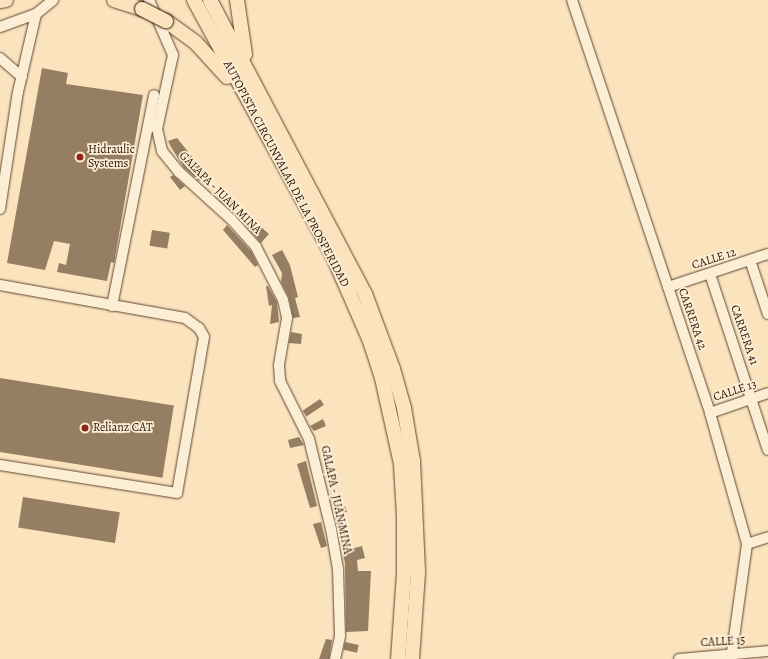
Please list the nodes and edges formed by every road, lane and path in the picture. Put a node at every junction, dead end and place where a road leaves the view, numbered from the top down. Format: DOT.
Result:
graph roads {
  1 [pos="6,0"];
  2 [pos="53,0"];
  3 [pos="114,0"];
  4 [pos="194,0"];
  5 [pos="210,0"];
  6 [pos="236,0"];
  7 [pos="572,0"];
  8 [pos="0,1"];
  9 [pos="145,4"];
  10 [pos="36,14"];
  11 [pos="0,27"];
  12 [pos="0,58"];
  13 [pos="22,77"];
  14 [pos="154,95"];
  15 [pos="263,98"];
  16 [pos="250,108"];
  17 [pos="0,209"];
  18 [pos="768,254"];
  19 [pos="750,260"];
  20 [pos="710,274"];
  21 [pos="0,285"];
  22 [pos="668,288"];
  23 [pos="112,306"];
  24 [pos="768,314"];
  25 [pos="768,394"];
  26 [pos="752,399"];
  27 [pos="710,413"];
  28 [pos="768,450"];
  29 [pos="0,465"];
  30 [pos="768,537"];
  31 [pos="747,544"];
  32 [pos="768,651"];
  33 [pos="731,656"];
  34 [pos="335,659"];
  35 [pos="398,659"];
  36 [pos="412,659"];
  37 [pos="679,659"];
  1 -- 8 [label="highway"];
  2 -- 10 [label="street"];
  3 -- 9 [label="highway"];
  4 -- 16 [label="highway, AUTOPISTA CIRCUNVALAR DE LA PROSPERIDAD"];
  5 -- 15 [label="highway, AUTOPISTA CIRCUNVALAR DE LA PROSPERIDAD"];
  6 -- 15 [label="highway"];
  7 -- 22 [label="street, CARRERA 42"];
  9 -- 16 [label="highway, bridge"];
  9 -- 34 [label="street, GALAPA - JUAN MINA"];
  10 -- 11 [label="street"];
  10 -- 13 [label="street"];
  12 -- 13 [label="street"];
  13 -- 17 [label="street"];
  14 -- 23 [label="street"];
  15 -- 36 [label="highway, AUTOPISTA CIRCUNVALAR DE LA PROSPERIDAD"];
  16 -- 35 [label="highway, AUTOPISTA CIRCUNVALAR DE LA PROSPERIDAD"];
  18 -- 19 [label="street, CALLE 12"];
  19 -- 20 [label="street, CALLE 12"];
  19 -- 24 [label="street"];
  20 -- 22 [label="street, CALLE 12"];
  20 -- 26 [label="street, CARRERA 41"];
  21 -- 23 [label="street"];
  22 -- 27 [label="street, CARRERA 42"];
  23 -- 29 [label="street"];
  25 -- 26 [label="street, CALLE 13"];
  26 -- 27 [label="street, CALLE 13"];
  26 -- 28 [label="street, CARRERA 41"];
  27 -- 31 [label="street, CARRERA 42"];
  30 -- 31 [label="street"];
  31 -- 33 [label="street, CARRERA 42"];
  32 -- 33 [label="street, CALLE 15"];
  33 -- 37 [label="street, CALLE 15"];
}
